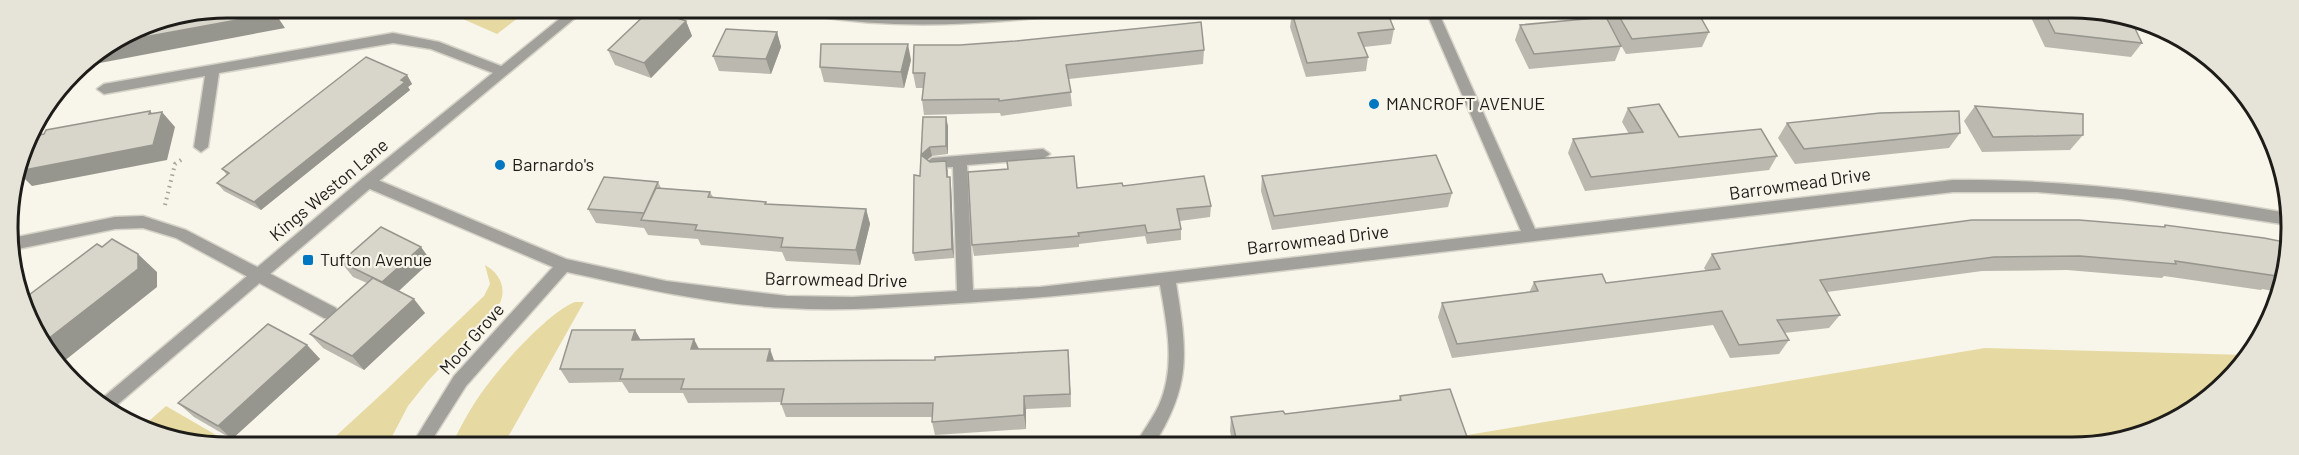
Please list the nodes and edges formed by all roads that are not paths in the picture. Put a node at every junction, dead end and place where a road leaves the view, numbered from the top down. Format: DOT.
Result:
graph roads {
  1 [pos="568,18"];
  2 [pos="888,18"];
  3 [pos="979,18"];
  4 [pos="1435,18"];
  5 [pos="213,69"];
  6 [pos="501,71"];
  7 [pos="104,89"];
  8 [pos="201,147"];
  9 [pos="1043,153"];
  10 [pos="960,160"];
  11 [pos="932,163"];
  12 [pos="368,182"];
  13 [pos="2281,218"];
  14 [pos="1530,235"];
  15 [pos="18,243"];
  16 [pos="564,265"];
  17 [pos="258,275"];
  18 [pos="1167,278"];
  19 [pos="965,298"];
  20 [pos="330,313"];
  21 [pos="110,401"];
  22 [pos="424,437"];
  23 [pos="1150,437"];
  1 -- 6 [label="street, Kings Weston Lane"];
  2 -- 3 [label="street"];
  4 -- 14 [label="street"];
  5 -- 6 [label="street"];
  5 -- 7 [label="street"];
  5 -- 8 [label="street"];
  6 -- 12 [label="street, Kings Weston Lane"];
  9 -- 10 [label="street"];
  10 -- 11 [label="street"];
  10 -- 19 [label="street"];
  12 -- 16 [label="street, Barrowmead Drive"];
  12 -- 17 [label="street, Kings Weston Lane"];
  13 -- 14 [label="street, Barrowmead Drive"];
  14 -- 18 [label="street, Barrowmead Drive"];
  15 -- 17 [label="street"];
  16 -- 19 [label="street, Barrowmead Drive"];
  16 -- 22 [label="street, Moor Grove"];
  17 -- 20 [label="street"];
  17 -- 21 [label="street, Kings Weston Lane"];
  18 -- 19 [label="street, Barrowmead Drive"];
  18 -- 23 [label="street"];
}
